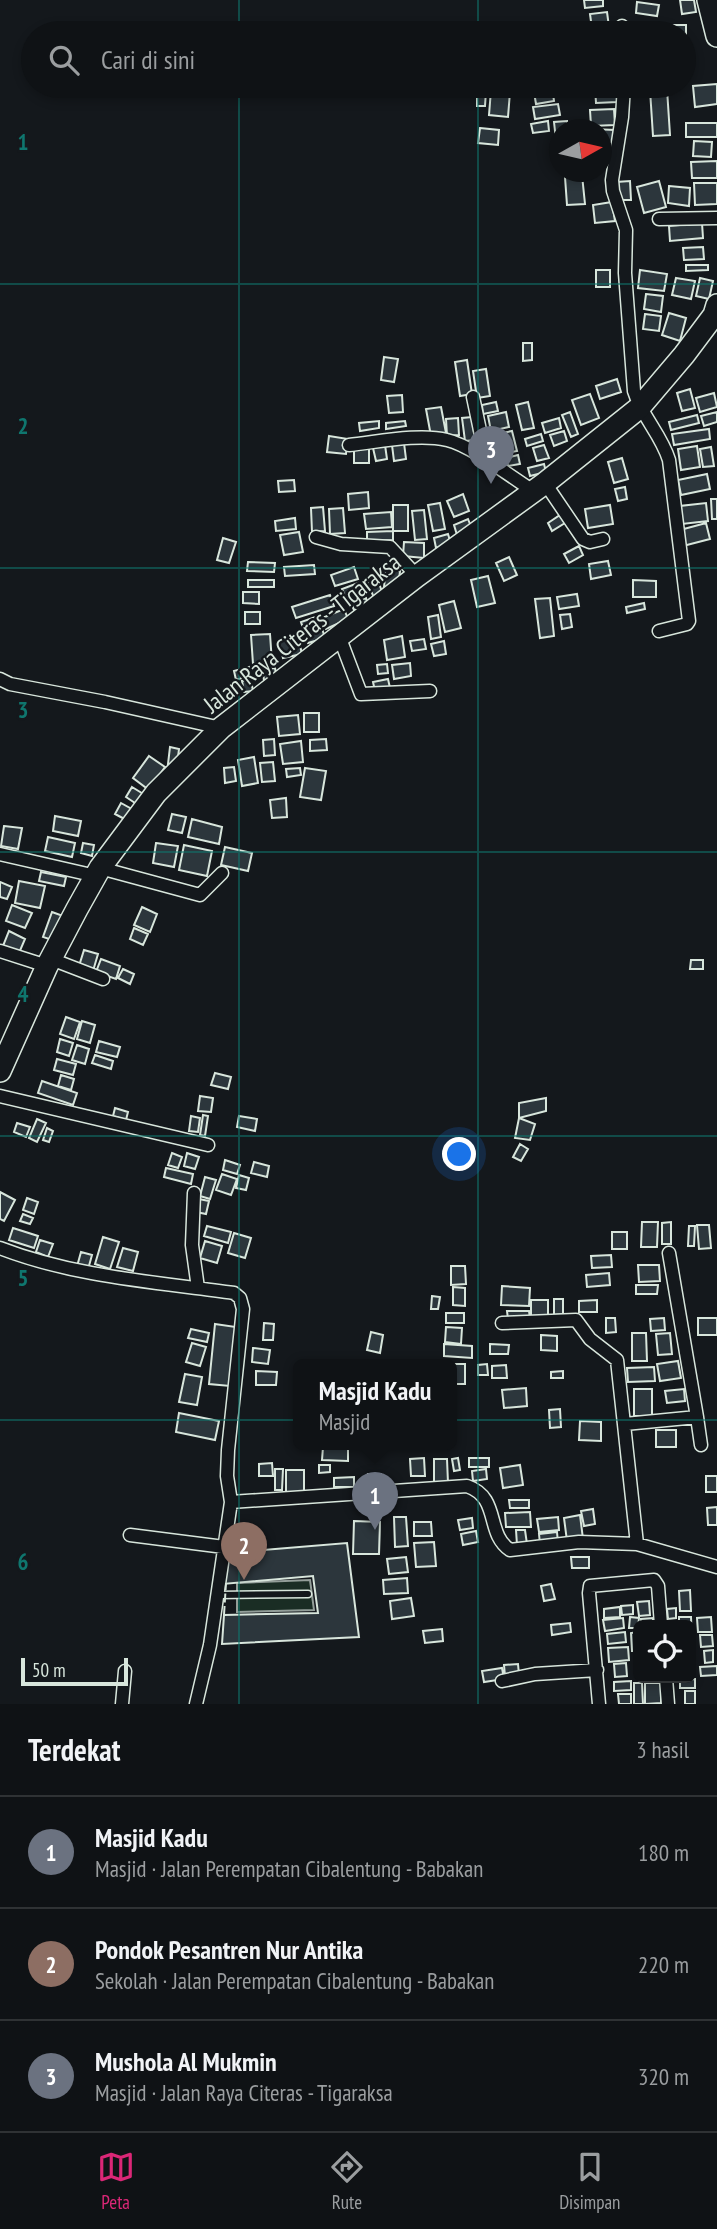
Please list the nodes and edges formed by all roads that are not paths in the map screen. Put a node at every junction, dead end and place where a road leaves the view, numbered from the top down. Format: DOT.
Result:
graph roads {
  1 [pos="708,0"];
  2 [pos="716,29"];
  3 [pos="623,98"];
  4 [pos="717,218"];
  5 [pos="659,219"];
  6 [pos="716,312"];
  7 [pos="474,397"];
  8 [pos="639,408"];
  9 [pos="349,445"];
  10 [pos="486,459"];
  11 [pos="539,487"];
  12 [pos="316,537"];
  13 [pos="603,538"];
  14 [pos="417,576"];
  15 [pos="659,631"];
  16 [pos="339,636"];
  17 [pos="0,679"];
  18 [pos="430,691"];
  19 [pos="221,727"];
  20 [pos="0,854"];
  21 [pos="98,872"];
  22 [pos="222,873"];
  23 [pos="0,951"];
  24 [pos="49,962"];
  25 [pos="103,979"];
  26 [pos="1,1064"];
  27 [pos="0,1096"];
  28 [pos="208,1145"];
  29 [pos="194,1193"];
  30 [pos="0,1248"];
  31 [pos="669,1253"];
  32 [pos="198,1288"];
  33 [pos="502,1322"];
  34 [pos="697,1417"];
  35 [pos="625,1424"];
  36 [pos="701,1445"];
  37 [pos="231,1502"];
  38 [pos="130,1535"];
  39 [pos="637,1544"];
  40 [pos="224,1547"];
  41 [pos="717,1567"];
  42 [pos="307,1594"];
  43 [pos="218,1595"];
  44 [pos="661,1620"];
  45 [pos="597,1670"];
  46 [pos="125,1671"];
  47 [pos="502,1681"];
  48 [pos="666,1683"];
  49 [pos="122,1704"];
  50 [pos="196,1704"];
  51 [pos="599,1704"];
  52 [pos="668,1704"];
  1 -- 2 [label="main road"];
  3 -- 8 [label="street"];
  4 -- 5 [label="street"];
  6 -- 8 [label="main road, Jalan Raya Citeras - Tigaraksa"];
  7 -- 10 [label="street"];
  8 -- 11 [label="main road, Jalan Raya Citeras - Tigaraksa"];
  8 -- 15 [label="street"];
  9 -- 10 [label="street"];
  10 -- 11 [label="street"];
  11 -- 13 [label="street"];
  11 -- 14 [label="main road, Jalan Raya Citeras - Tigaraksa"];
  12 -- 14 [label="street"];
  14 -- 16 [label="main road, Jalan Raya Citeras - Tigaraksa"];
  16 -- 18 [label="street"];
  16 -- 19 [label="main road, Jalan Raya Citeras - Tigaraksa"];
  17 -- 19 [label="street"];
  19 -- 21 [label="main road, Jalan Raya Citeras - Tigaraksa"];
  20 -- 21 [label="street"];
  21 -- 22 [label="street"];
  21 -- 24 [label="main road, Jalan Raya Citeras - Tigaraksa"];
  23 -- 24 [label="street"];
  24 -- 25 [label="street"];
  24 -- 26 [label="main road, Jalan Raya Citeras - Tigaraksa"];
  27 -- 28 [label="street"];
  29 -- 32 [label="street"];
  30 -- 32 [label="street"];
  31 -- 34 [label="street"];
  32 -- 37 [label="street"];
  33 -- 35 [label="street"];
  34 -- 35 [label="street"];
  34 -- 36 [label="street"];
  35 -- 39 [label="street"];
  37 -- 39 [label="street"];
  37 -- 40 [label="street"];
  38 -- 40 [label="street"];
  39 -- 41 [label="street"];
  40 -- 43 [label="street"];
  42 -- 43 [label="lane"];
  43 -- 50 [label="street"];
  44 -- 45 [label="street"];
  45 -- 47 [label="street"];
  45 -- 51 [label="street"];
  46 -- 49 [label="street"];
  48 -- 52 [label="street"];
}
